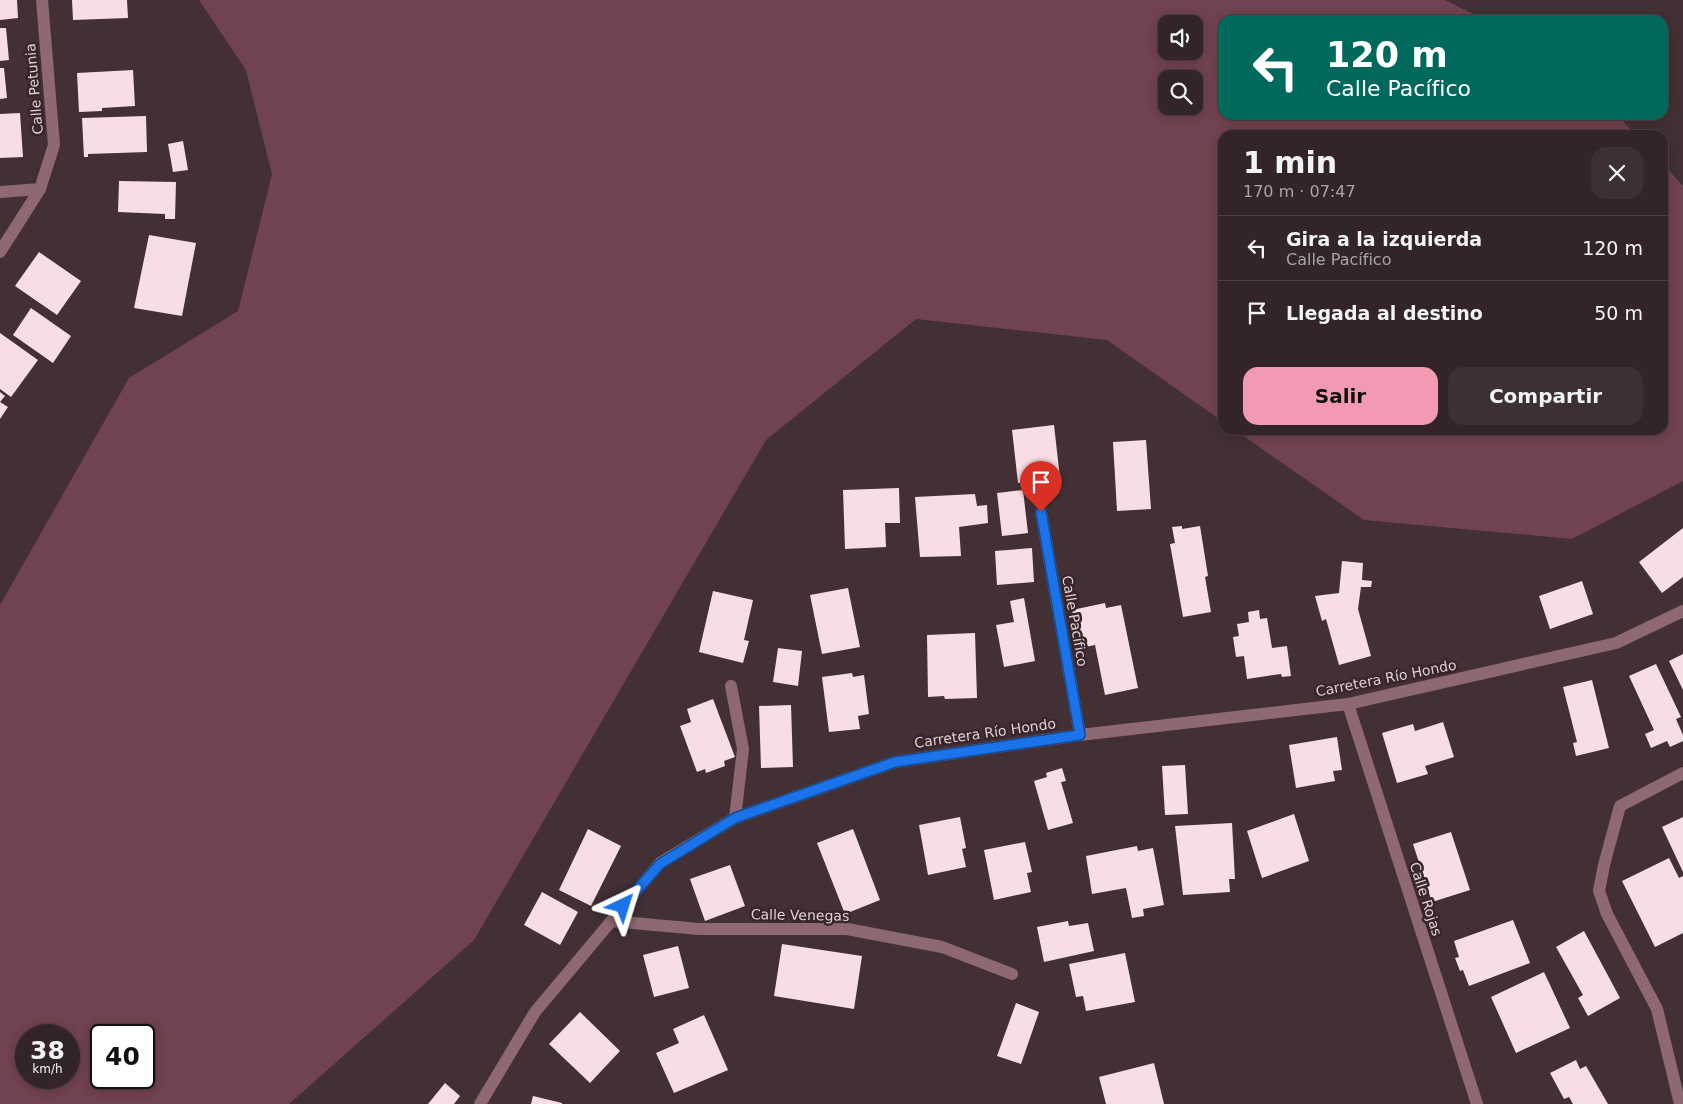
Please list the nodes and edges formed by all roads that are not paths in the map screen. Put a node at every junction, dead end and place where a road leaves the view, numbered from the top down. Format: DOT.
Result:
graph roads {
  1 [pos="42,0"];
  2 [pos="40,189"];
  3 [pos="0,192"];
  4 [pos="0,252"];
  5 [pos="1041,512"];
  6 [pos="1683,611"];
  7 [pos="731,686"];
  8 [pos="1348,704"];
  9 [pos="1080,735"];
  10 [pos="1683,773"];
  11 [pos="735,818"];
  12 [pos="611,921"];
  13 [pos="1012,974"];
  14 [pos="480,1104"];
  15 [pos="1477,1104"];
  16 [pos="1680,1104"];
  1 -- 2 [label="street, Calle Petunia"];
  2 -- 3 [label="street"];
  2 -- 4 [label="street, Calle Petunia"];
  5 -- 9 [label="street, Calle Pacífico"];
  6 -- 8 [label="street, Carretera Río Hondo"];
  7 -- 11 [label="street"];
  8 -- 9 [label="street, Carretera Río Hondo"];
  8 -- 15 [label="street, Calle Rojas"];
  9 -- 11 [label="street, Carretera Río Hondo"];
  10 -- 16 [label="street"];
  11 -- 12 [label="street, Carretera Río Hondo"];
  12 -- 13 [label="street, Calle Venegas"];
  12 -- 14 [label="street, Carretera Río Hondo"];
}
